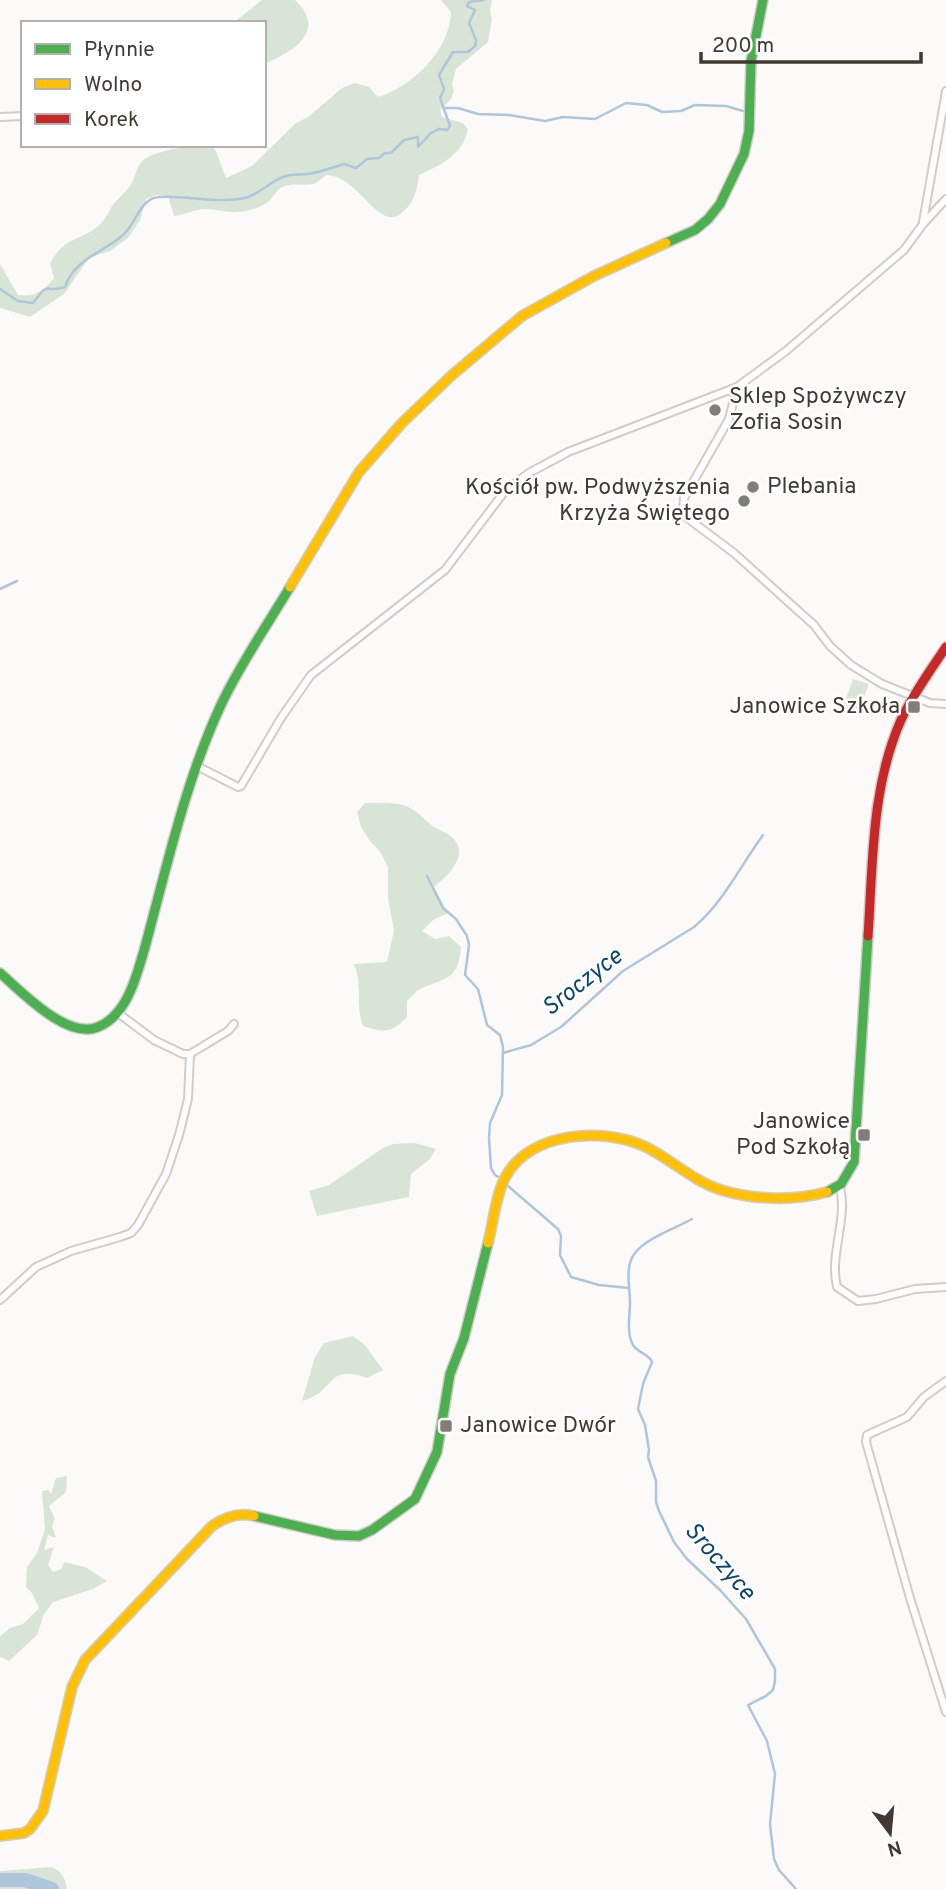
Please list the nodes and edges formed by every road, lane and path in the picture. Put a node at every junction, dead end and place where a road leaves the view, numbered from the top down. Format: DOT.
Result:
graph roads {
  1 [pos="763,0"];
  2 [pos="946,90"];
  3 [pos="21,116"];
  4 [pos="0,117"];
  5 [pos="946,199"];
  6 [pos="923,224"];
  7 [pos="737,387"];
  8 [pos="946,647"];
  9 [pos="912,696"];
  10 [pos="946,704"];
  11 [pos="197,766"];
  12 [pos="0,973"];
  13 [pos="118,1013"];
  14 [pos="234,1024"];
  15 [pos="190,1054"];
  16 [pos="840,1187"];
  17 [pos="946,1287"];
  18 [pos="0,1300"];
  19 [pos="946,1381"];
  20 [pos="946,1712"];
  21 [pos="0,1836"];
  1 -- 11 [label="street"];
  2 -- 6 [label="street"];
  3 -- 4 [label="street"];
  5 -- 6 [label="street"];
  6 -- 7 [label="street"];
  7 -- 9 [label="street"];
  7 -- 11 [label="street"];
  8 -- 9 [label="street"];
  9 -- 10 [label="street"];
  9 -- 16 [label="street"];
  11 -- 13 [label="street"];
  12 -- 13 [label="street"];
  13 -- 15 [label="street"];
  14 -- 15 [label="street"];
  15 -- 18 [label="street"];
  16 -- 17 [label="street"];
  16 -- 21 [label="street"];
  19 -- 20 [label="street"];
}
